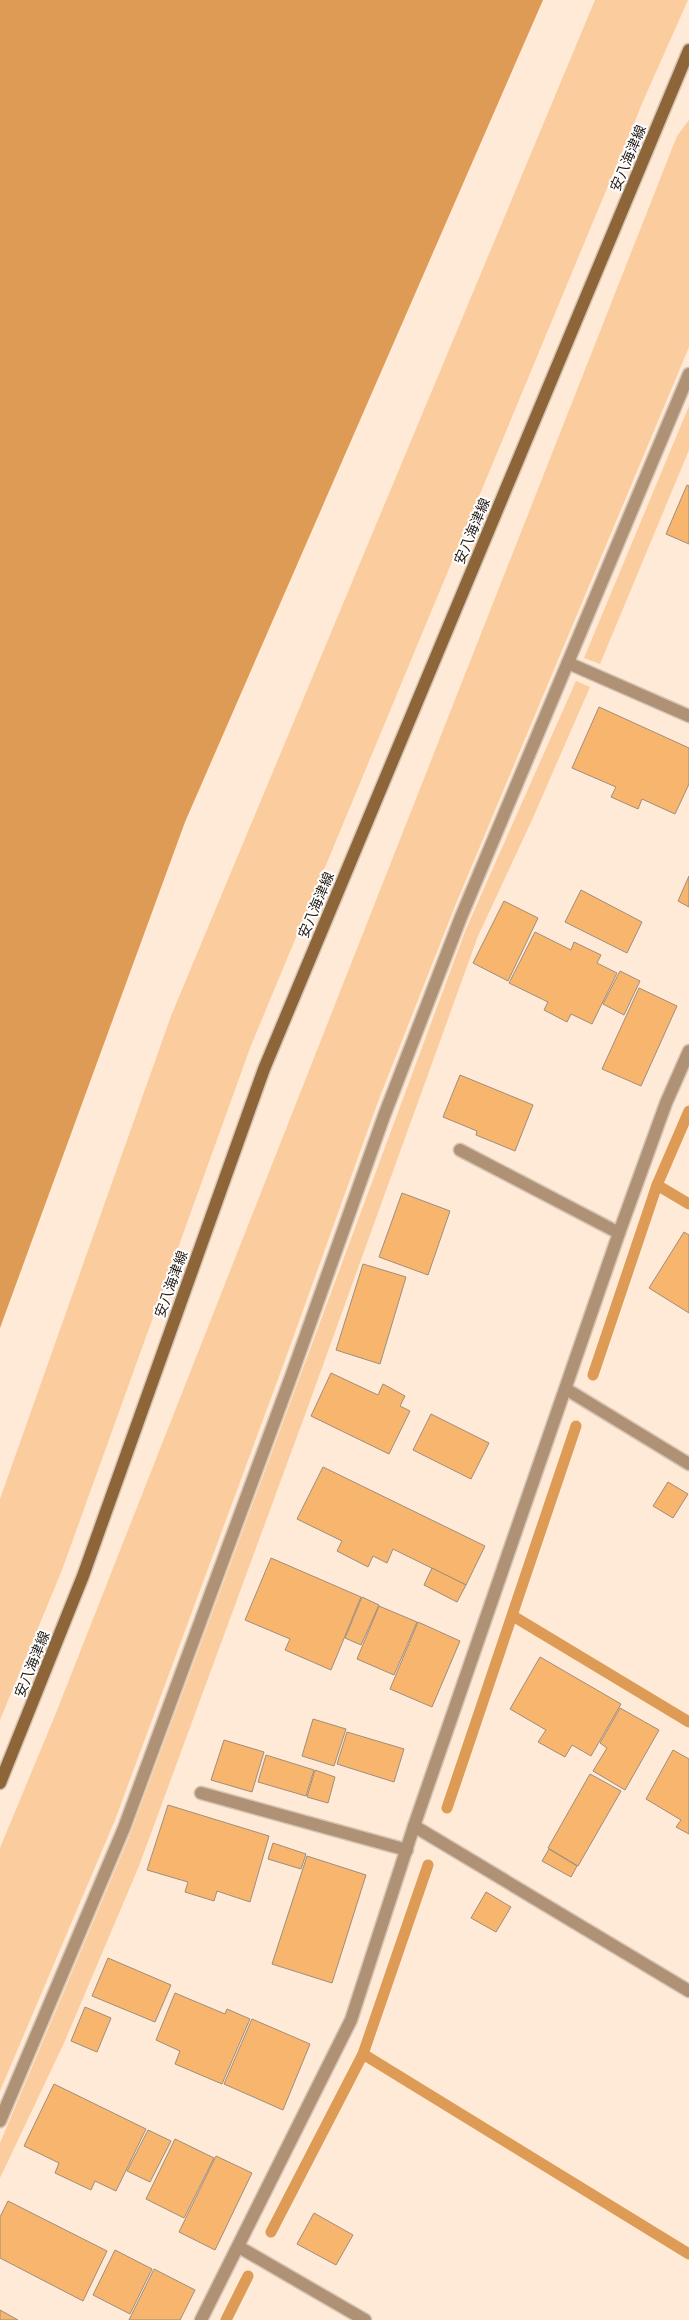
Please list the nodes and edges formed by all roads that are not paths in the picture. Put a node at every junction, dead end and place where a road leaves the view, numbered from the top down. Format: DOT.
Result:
graph roads {
  1 [pos="689,51"];
  2 [pos="689,374"];
  3 [pos="568,663"];
  4 [pos="689,716"];
  5 [pos="689,1051"];
  6 [pos="460,1150"];
  7 [pos="619,1233"];
  8 [pos="566,1389"];
  9 [pos="689,1464"];
  10 [pos="0,1783"];
  11 [pos="201,1793"];
  12 [pos="414,1826"];
  13 [pos="407,1850"];
  14 [pos="689,1991"];
  15 [pos="0,2122"];
  16 [pos="239,2247"];
  17 [pos="201,2320"];
  18 [pos="365,2320"];
  1 -- 10 [label="main road, 安八海津線"];
  2 -- 3 [label="street"];
  3 -- 4 [label="street"];
  3 -- 15 [label="street"];
  5 -- 7 [label="street"];
  6 -- 7 [label="street"];
  7 -- 8 [label="street"];
  8 -- 9 [label="street"];
  8 -- 12 [label="street"];
  11 -- 13 [label="street"];
  12 -- 13 [label="street"];
  12 -- 14 [label="street"];
  13 -- 16 [label="street"];
  16 -- 17 [label="street"];
  16 -- 18 [label="street"];
}
